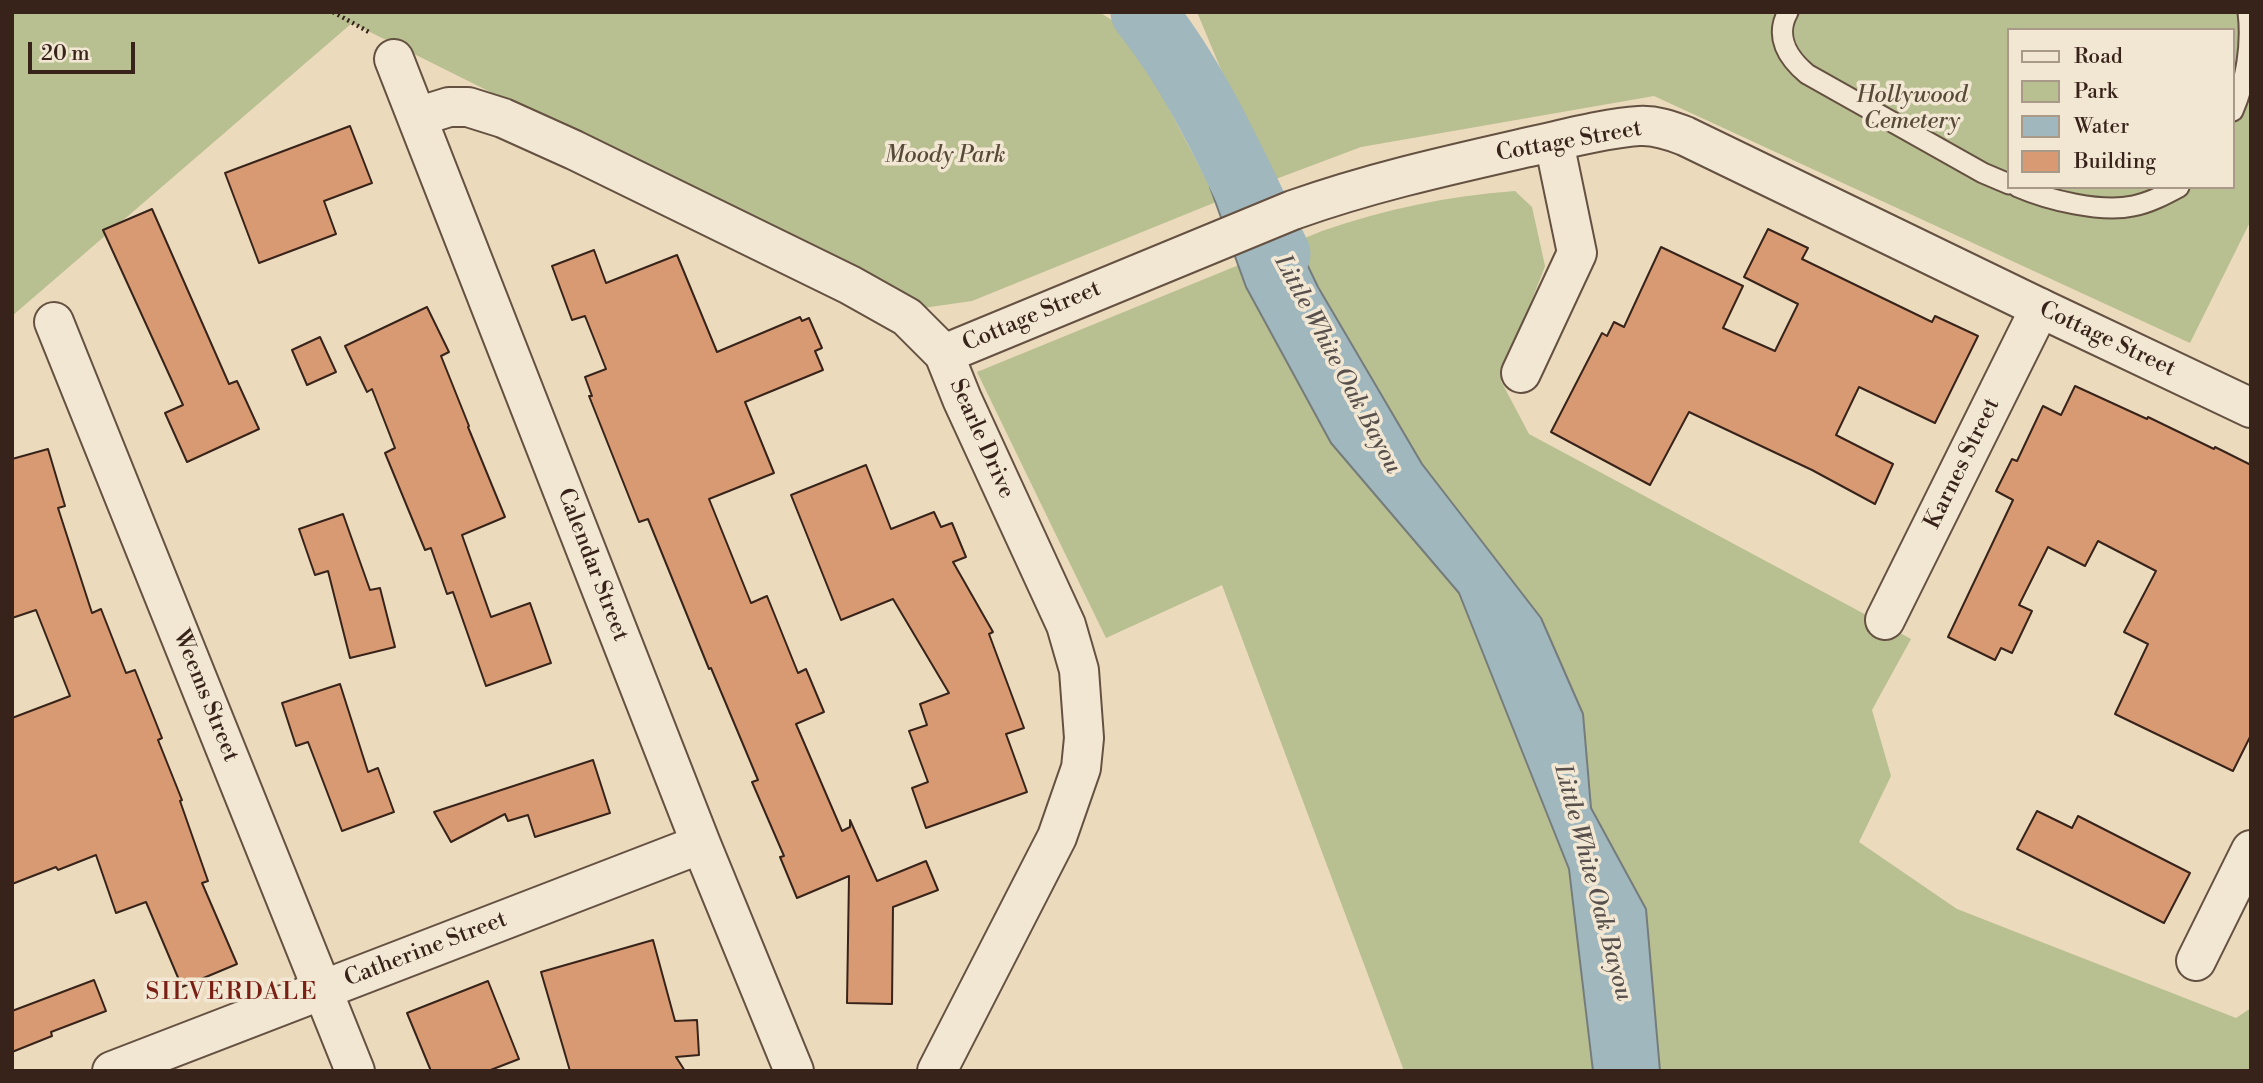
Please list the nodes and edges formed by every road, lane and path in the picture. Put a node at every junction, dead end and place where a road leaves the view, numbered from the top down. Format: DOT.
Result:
graph roads {
  1 [pos="1788,12"];
  2 [pos="2248,12"];
  3 [pos="394,59"];
  4 [pos="2235,106"];
  5 [pos="417,117"];
  6 [pos="1554,142"];
  7 [pos="2008,184"];
  8 [pos="2025,189"];
  9 [pos="2175,189"];
  10 [pos="2040,309"];
  11 [pos="54,322"];
  12 [pos="943,354"];
  13 [pos="1521,373"];
  14 [pos="2251,408"];
  15 [pos="1885,620"];
  16 [pos="701,844"];
  17 [pos="2251,850"];
  18 [pos="2196,961"];
  19 [pos="323,989"];
  20 [pos="112,1071"];
  21 [pos="355,1071"];
  22 [pos="794,1071"];
  23 [pos="937,1071"];
  1 -- 7 [label="lane"];
  2 -- 4 [label="lane"];
  3 -- 5 [label="street, Calendar Street"];
  5 -- 12 [label="street, Searle Drive"];
  5 -- 16 [label="street, Calendar Street"];
  6 -- 10 [label="street, Cottage Street"];
  6 -- 12 [label="street, Cottage Street"];
  6 -- 13 [label="street"];
  8 -- 9 [label="lane"];
  10 -- 14 [label="street, Cottage Street"];
  10 -- 15 [label="street, Karnes Street"];
  11 -- 19 [label="street, Weems Street"];
  12 -- 23 [label="street, Searle Drive"];
  16 -- 19 [label="street, Catherine Street"];
  16 -- 22 [label="street, Calendar Street"];
  17 -- 18 [label="street"];
  19 -- 20 [label="street, Catherine Street"];
  19 -- 21 [label="street, Weems Street"];
}
